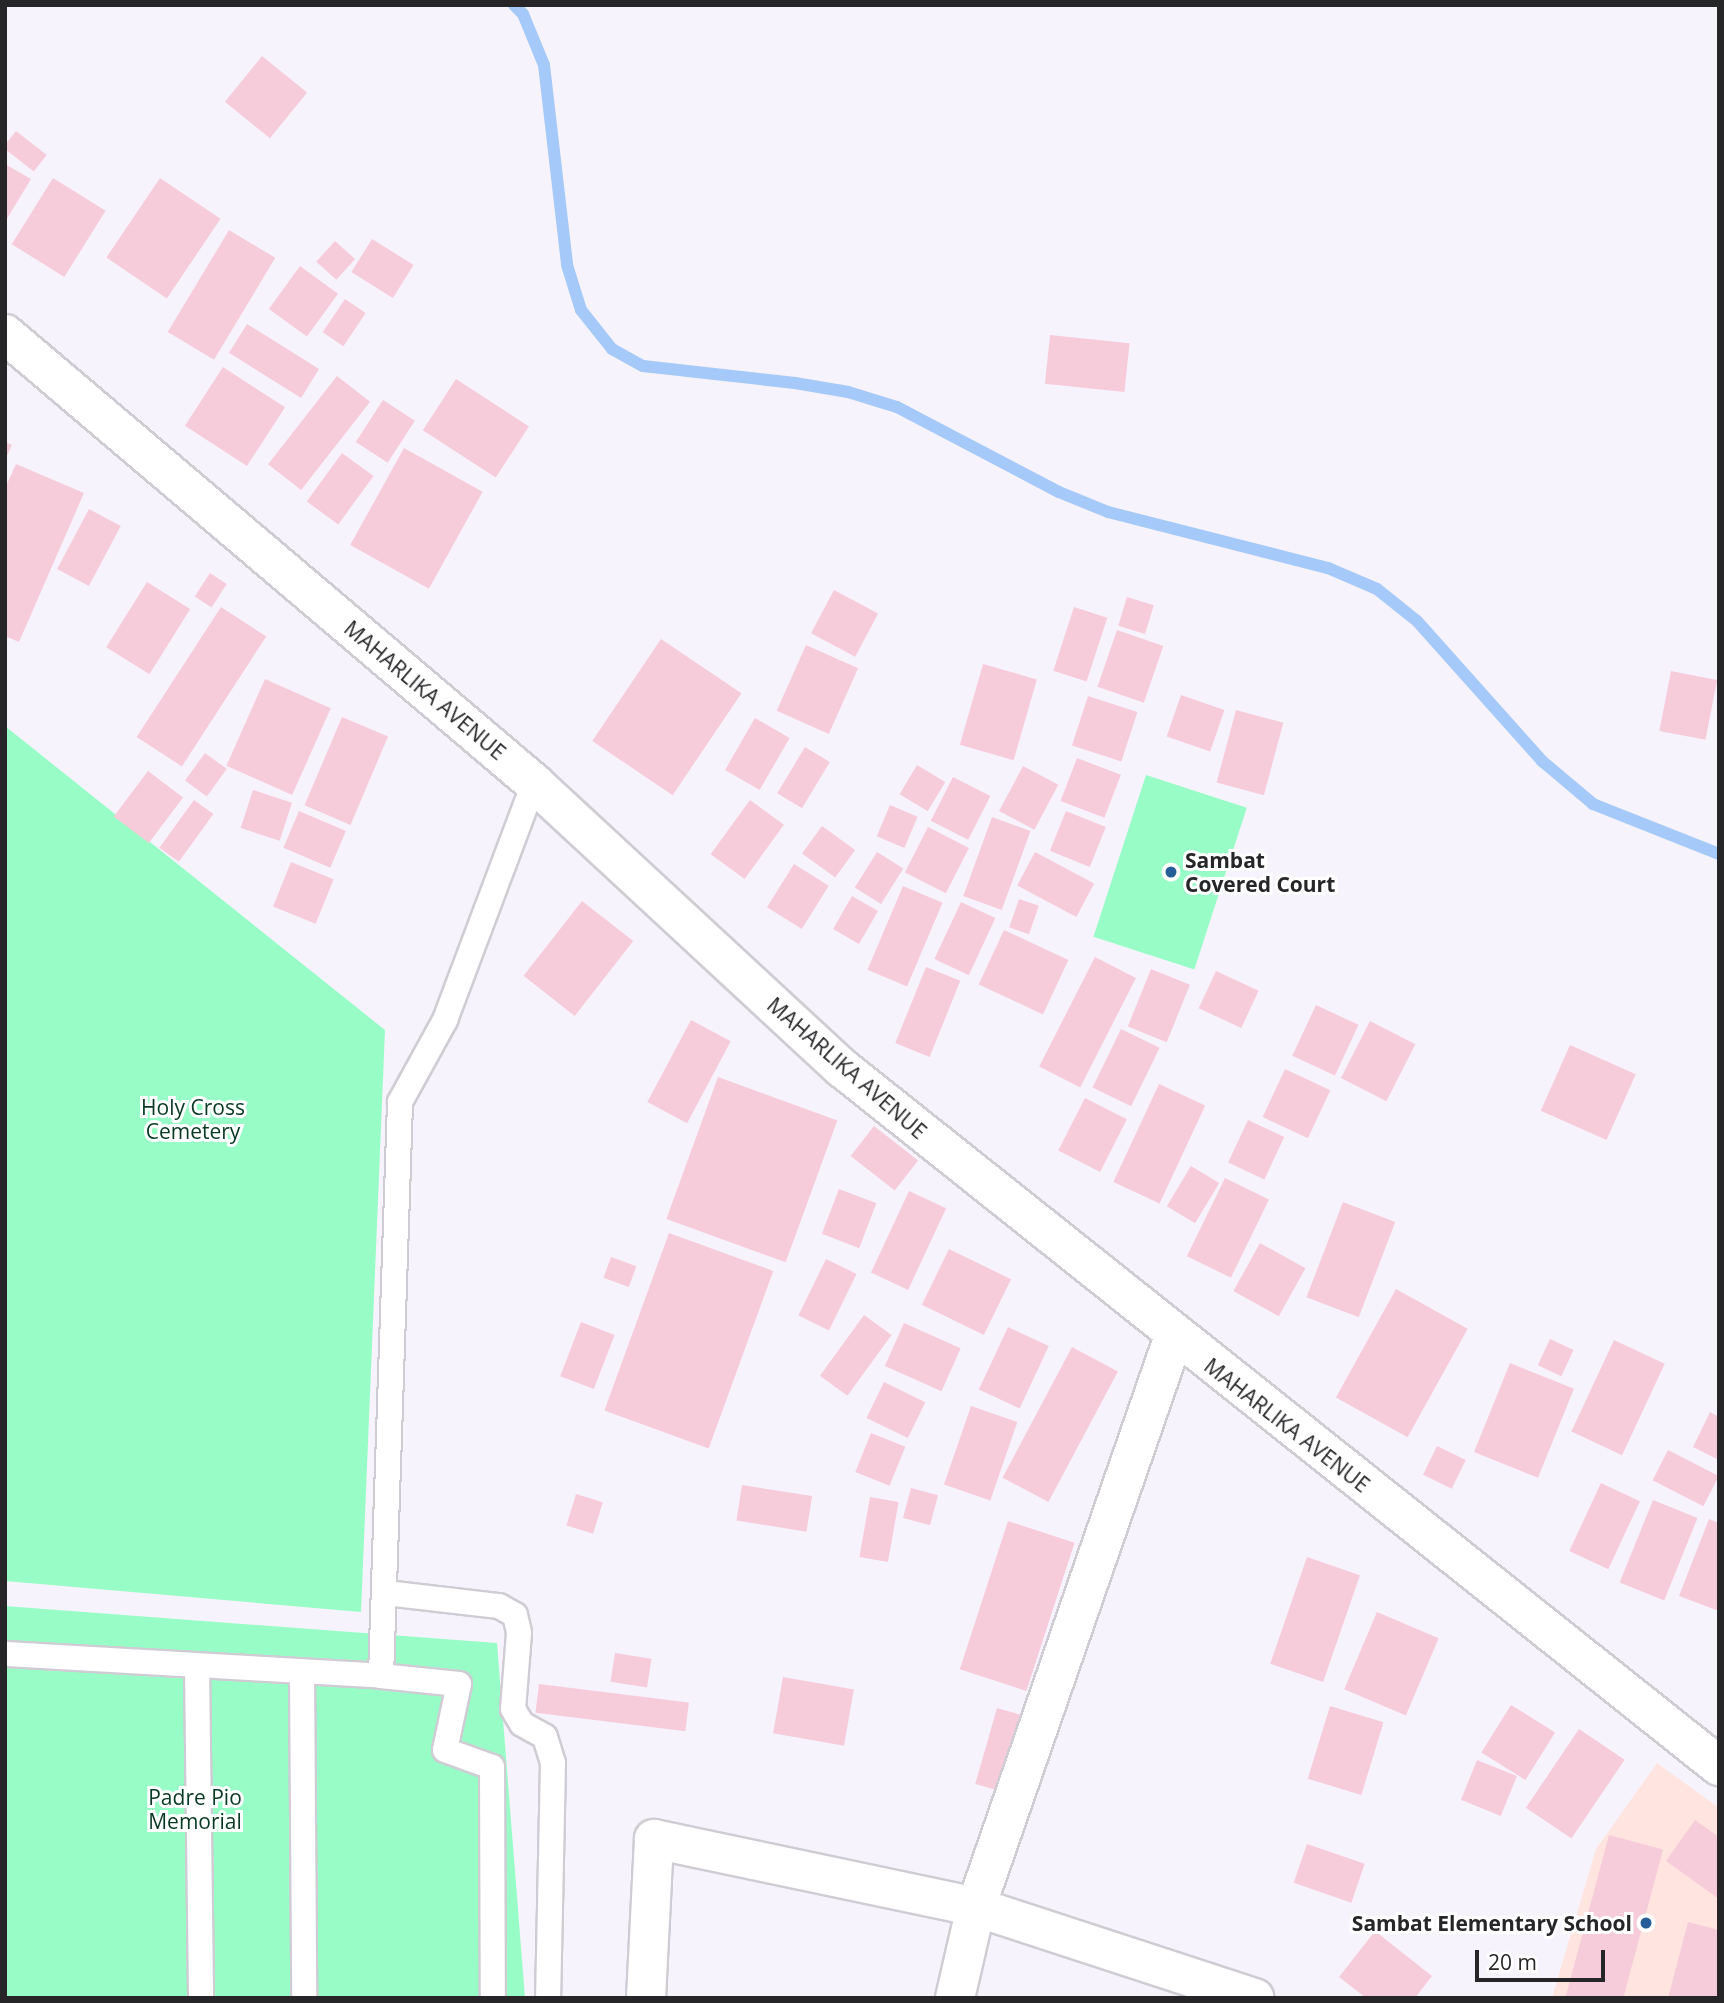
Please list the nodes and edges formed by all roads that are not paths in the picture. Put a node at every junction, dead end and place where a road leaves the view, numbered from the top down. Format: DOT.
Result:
graph roads {
  1 [pos="5,334"];
  2 [pos="534,783"];
  3 [pos="1174,1336"];
  4 [pos="386,1593"];
  5 [pos="5,1654"];
  6 [pos="197,1666"];
  7 [pos="302,1673"];
  8 [pos="380,1676"];
  9 [pos="1719,1766"];
  10 [pos="976,1907"];
  11 [pos="201,1998"];
  12 [pos="304,1998"];
  13 [pos="492,1998"];
  14 [pos="548,1998"];
  15 [pos="646,1998"];
  16 [pos="955,1998"];
  17 [pos="1254,1998"];
  1 -- 2 [label="main road, MAHARLIKA AVENUE"];
  2 -- 3 [label="main road, MAHARLIKA AVENUE"];
  2 -- 4 [label="lane"];
  3 -- 9 [label="main road, MAHARLIKA AVENUE"];
  3 -- 10 [label="main road"];
  4 -- 8 [label="lane"];
  4 -- 14 [label="lane"];
  5 -- 6 [label="lane"];
  6 -- 7 [label="lane"];
  6 -- 11 [label="lane"];
  7 -- 8 [label="lane"];
  7 -- 12 [label="lane"];
  8 -- 13 [label="lane"];
  10 -- 15 [label="main road"];
  10 -- 16 [label="main road"];
  10 -- 17 [label="main road"];
}
